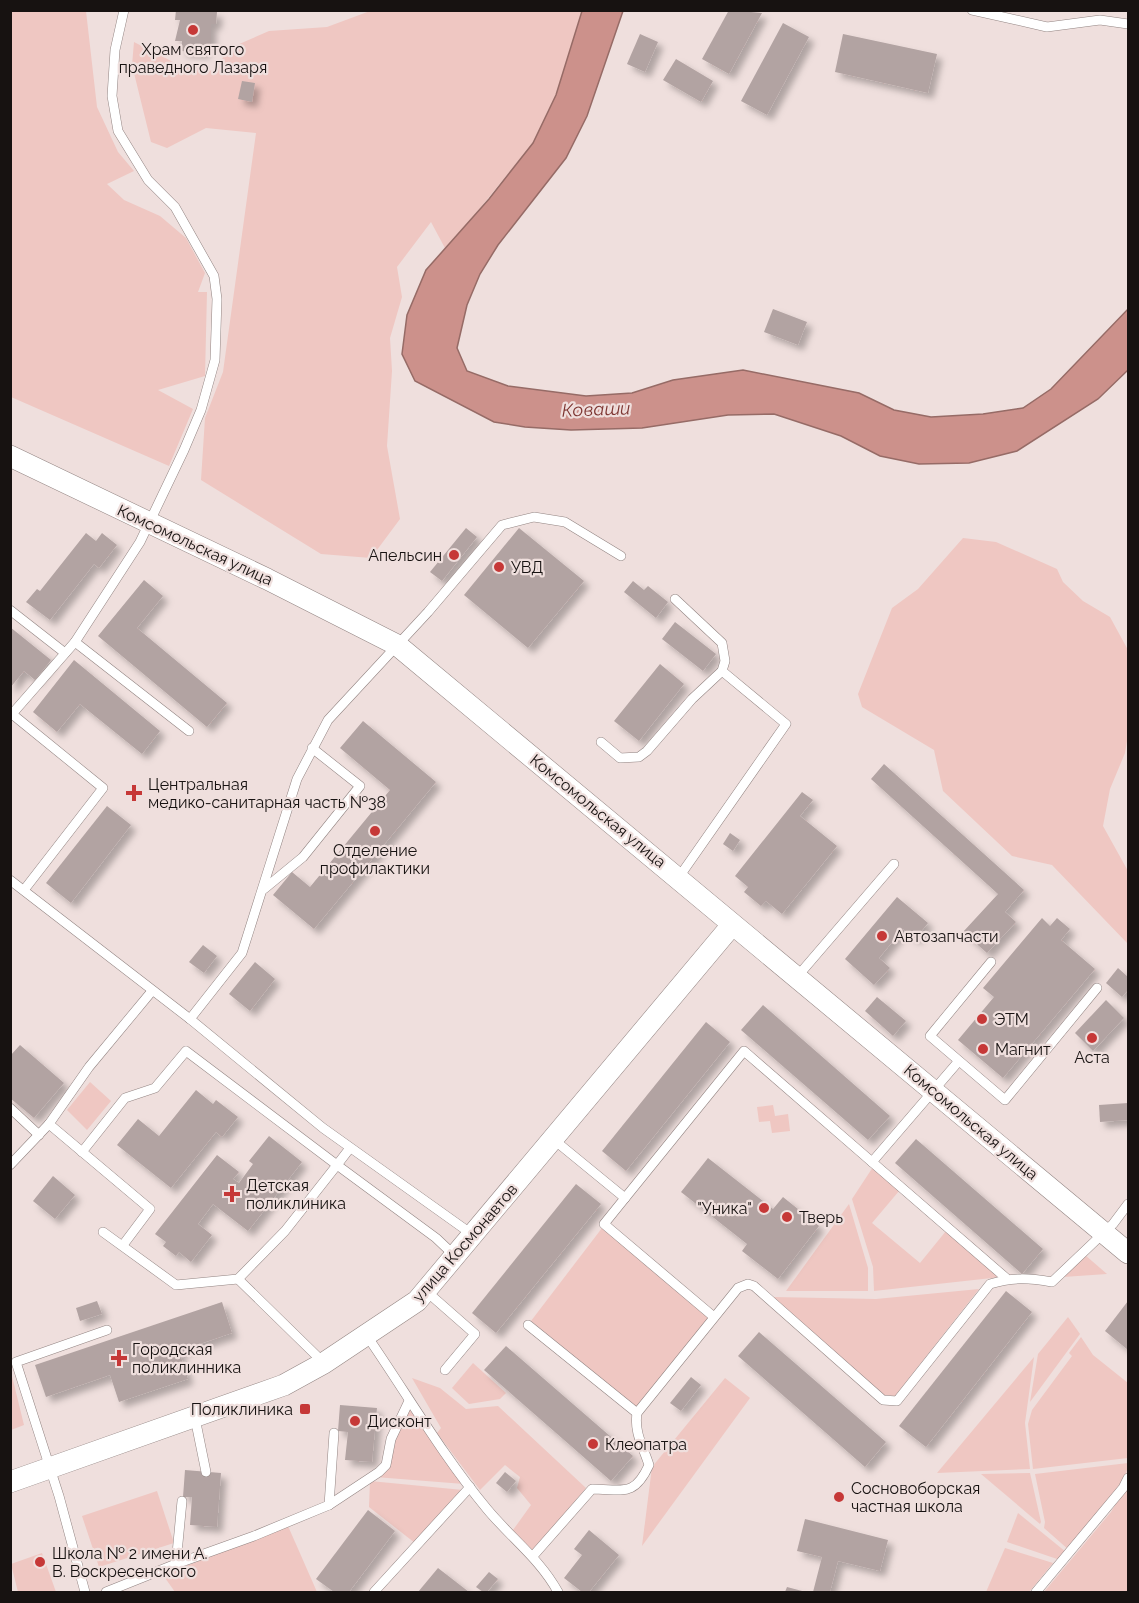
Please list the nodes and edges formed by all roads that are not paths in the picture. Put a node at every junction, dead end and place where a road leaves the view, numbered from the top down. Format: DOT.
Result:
graph roads {
  1 [pos="124,10"];
  2 [pos="972,10"];
  3 [pos="1128,24"];
  4 [pos="10,456"];
  5 [pos="149,524"];
  6 [pos="621,556"];
  7 [pos="675,599"];
  8 [pos="10,610"];
  9 [pos="75,642"];
  10 [pos="397,645"];
  11 [pos="65,653"];
  12 [pos="722,671"];
  13 [pos="189,731"];
  14 [pos="601,742"];
  15 [pos="312,748"];
  16 [pos="894,864"];
  17 [pos="679,877"];
  18 [pos="10,880"];
  19 [pos="264,889"];
  20 [pos="24,890"];
  21 [pos="732,925"];
  22 [pos="991,962"];
  23 [pos="796,978"];
  24 [pos="1097,988"];
  25 [pos="152,990"];
  26 [pos="190,1019"];
  27 [pos="958,1062"];
  28 [pos="934,1092"];
  29 [pos="10,1108"];
  30 [pos="49,1124"];
  31 [pos="39,1135"];
  32 [pos="553,1139"];
  33 [pos="350,1148"];
  34 [pos="82,1152"];
  35 [pos="872,1162"];
  36 [pos="10,1165"];
  37 [pos="337,1165"];
  38 [pos="625,1198"];
  39 [pos="1128,1204"];
  40 [pos="103,1232"];
  41 [pos="1104,1233"];
  42 [pos="473,1235"];
  43 [pos="123,1245"];
  44 [pos="1128,1252"];
  45 [pos="455,1256"];
  46 [pos="1006,1278"];
  47 [pos="238,1279"];
  48 [pos="426,1291"];
  49 [pos="714,1317"];
  50 [pos="528,1325"];
  51 [pos="107,1330"];
  52 [pos="367,1336"];
  53 [pos="324,1363"];
  54 [pos="445,1370"];
  55 [pos="409,1401"];
  56 [pos="637,1413"];
  57 [pos="195,1418"];
  58 [pos="334,1433"];
  59 [pos="50,1468"];
  60 [pos="206,1472"];
  61 [pos="1128,1478"];
  62 [pos="10,1482"];
  63 [pos="470,1487"];
  64 [pos="182,1501"];
  65 [pos="329,1505"];
  66 [pos="533,1556"];
  67 [pos="176,1564"];
  68 [pos="85,1593"];
  69 [pos="106,1593"];
  70 [pos="374,1593"];
  71 [pos="558,1593"];
  72 [pos="1036,1593"];
  1 -- 5 [label="lane"];
  2 -- 3 [label="lane"];
  4 -- 5 [label="street, Комсомольская улица"];
  5 -- 9 [label="lane"];
  5 -- 10 [label="street, Комсомольская улица"];
  6 -- 10 [label="lane"];
  7 -- 12 [label="lane"];
  8 -- 11 [label="lane"];
  9 -- 11 [label="lane"];
  9 -- 13 [label="lane"];
  10 -- 15 [label="lane"];
  10 -- 17 [label="street, Комсомольская улица"];
  11 -- 20 [label="lane"];
  12 -- 14 [label="lane"];
  12 -- 17 [label="lane"];
  15 -- 19 [label="lane"];
  15 -- 19 [label="lane"];
  16 -- 23 [label="lane"];
  17 -- 21 [label="street, Комсомольская улица"];
  18 -- 20 [label="lane"];
  19 -- 26 [label="lane"];
  20 -- 25 [label="lane"];
  21 -- 23 [label="street, Комсомольская улица"];
  21 -- 32 [label="street, улица Космонавтов"];
  22 -- 27 [label="lane"];
  23 -- 28 [label="street, Комсомольская улица"];
  24 -- 27 [label="lane"];
  25 -- 26 [label="lane"];
  25 -- 30 [label="lane"];
  26 -- 33 [label="lane"];
  27 -- 28 [label="lane"];
  28 -- 35 [label="lane"];
  28 -- 41 [label="street, Комсомольская улица"];
  29 -- 31 [label="lane"];
  30 -- 31 [label="lane"];
  30 -- 34 [label="lane"];
  31 -- 36 [label="lane"];
  32 -- 38 [label="lane"];
  32 -- 42 [label="street, улица Космонавтов"];
  33 -- 37 [label="lane"];
  33 -- 42 [label="lane"];
  34 -- 37 [label="lane"];
  34 -- 43 [label="lane"];
  35 -- 38 [label="lane"];
  35 -- 46 [label="lane"];
  37 -- 45 [label="lane"];
  37 -- 47 [label="lane"];
  38 -- 49 [label="lane"];
  39 -- 41 [label="lane"];
  40 -- 43 [label="lane"];
  41 -- 44 [label="street, Комсомольская улица"];
  41 -- 46 [label="lane"];
  42 -- 45 [label="street, улица Космонавтов"];
  43 -- 47 [label="lane"];
  45 -- 48 [label="street, улица Космонавтов"];
  46 -- 49 [label="lane"];
  47 -- 53 [label="lane"];
  48 -- 52 [label="street, улица Космонавтов"];
  48 -- 54 [label="lane"];
  49 -- 56 [label="lane"];
  50 -- 56 [label="lane"];
  51 -- 59 [label="lane"];
  52 -- 53 [label="street, улица Космонавтов"];
  52 -- 55 [label="lane"];
  53 -- 57 [label="street, улица Космонавтов"];
  55 -- 63 [label="lane"];
  55 -- 65 [label="lane"];
  56 -- 66 [label="lane"];
  57 -- 59 [label="street, улица Космонавтов"];
  57 -- 60 [label="lane"];
  58 -- 65 [label="lane"];
  59 -- 62 [label="street, улица Космонавтов"];
  59 -- 68 [label="lane"];
  61 -- 72 [label="lane"];
  63 -- 66 [label="lane"];
  63 -- 70 [label="lane"];
  64 -- 67 [label="lane"];
  65 -- 67 [label="lane"];
  66 -- 71 [label="lane"];
  67 -- 69 [label="lane"];
}
